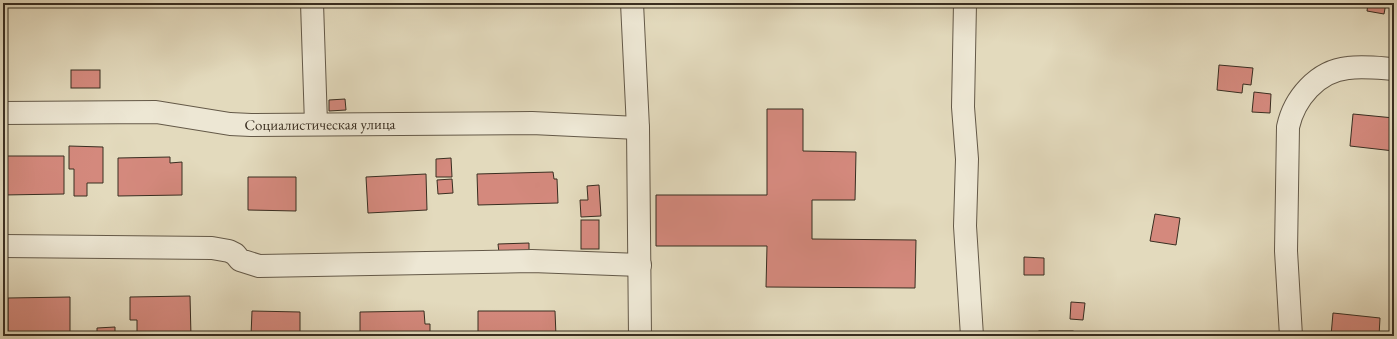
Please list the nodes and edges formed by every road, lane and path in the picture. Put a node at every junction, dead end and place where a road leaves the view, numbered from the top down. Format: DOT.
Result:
graph roads {
  1 [pos="312,3"];
  2 [pos="632,3"];
  3 [pos="965,3"];
  4 [pos="1394,69"];
  5 [pos="3,113"];
  6 [pos="316,124"];
  7 [pos="638,128"];
  8 [pos="3,246"];
  9 [pos="640,264"];
  10 [pos="640,336"];
  11 [pos="972,336"];
  12 [pos="1291,336"];
  1 -- 6 [label="street"];
  2 -- 7 [label="street"];
  3 -- 11 [label="street"];
  4 -- 12 [label="street"];
  5 -- 6 [label="street, Социалистическая улица"];
  6 -- 7 [label="street, Социалистическая улица"];
  7 -- 9 [label="street"];
  8 -- 9 [label="street"];
  9 -- 10 [label="street"];
}
